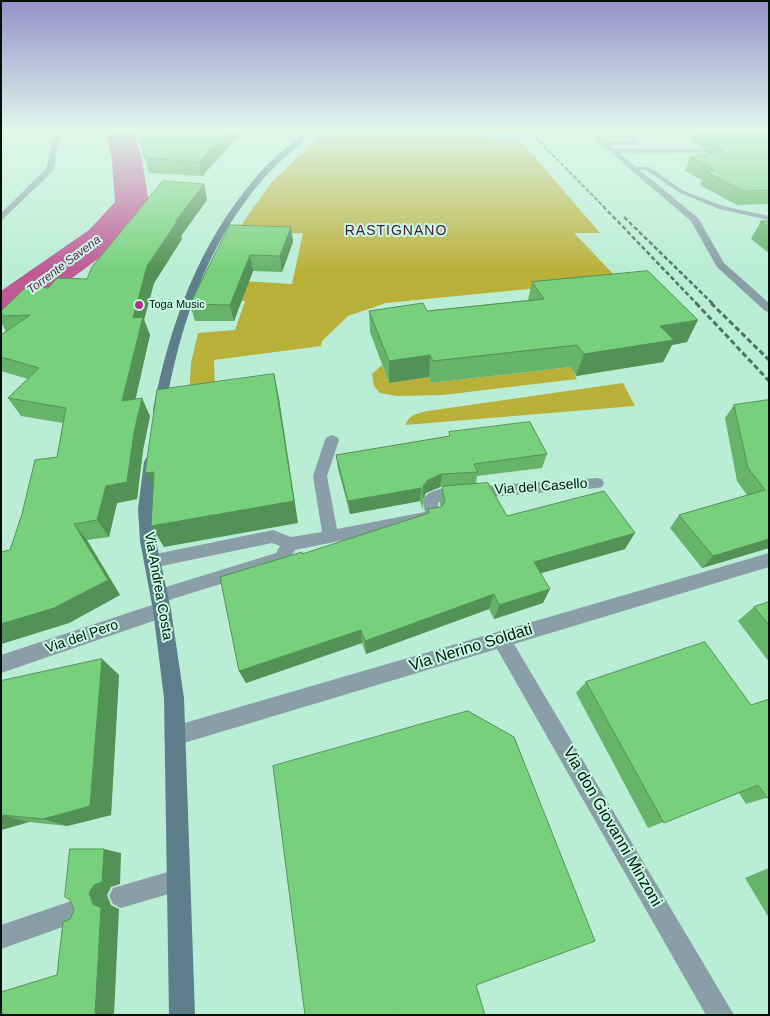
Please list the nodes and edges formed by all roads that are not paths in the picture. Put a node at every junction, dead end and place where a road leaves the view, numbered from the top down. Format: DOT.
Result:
graph roads {
  1 [pos="43,176"];
  2 [pos="260,176"];
  3 [pos="642,176"];
  4 [pos="659,176"];
  5 [pos="1,218"];
  6 [pos="769,218"];
  7 [pos="769,308"];
  8 [pos="157,421"];
  9 [pos="332,440"];
  10 [pos="152,450"];
  11 [pos="597,483"];
  12 [pos="330,536"];
  13 [pos="290,544"];
  14 [pos="152,560"];
  15 [pos="769,560"];
  16 [pos="161,603"];
  17 [pos="501,639"];
  18 [pos="1,664"];
  19 [pos="174,736"];
  20 [pos="178,881"];
  21 [pos="121,896"];
  22 [pos="80,910"];
  23 [pos="1,937"];
  24 [pos="182,1015"];
  25 [pos="721,1015"];
  1 -- 5 [label="street"];
  2 -- 8 [label="main road"];
  3 -- 7 [label="street"];
  4 -- 6 [label="lane"];
  9 -- 12 [label="street"];
  10 -- 14 [label="main road, Via Andrea Costa"];
  11 -- 12 [label="street, Via del Casello"];
  12 -- 13 [label="street, Via del Casello"];
  13 -- 14 [label="street, Via del Casello"];
  13 -- 16 [label="street"];
  14 -- 16 [label="main road, Via Andrea Costa"];
  15 -- 17 [label="street, Via Nerino Soldati"];
  16 -- 18 [label="street, Via del Pero"];
  16 -- 19 [label="main road, Via Andrea Costa"];
  17 -- 19 [label="street, Via Nerino Soldati"];
  17 -- 25 [label="street, Via don Giovanni Minzoni"];
  19 -- 20 [label="main road, Via Andrea Costa"];
  20 -- 21 [label="street"];
  20 -- 24 [label="main road, Via Andrea Costa"];
  22 -- 23 [label="street"];
}
